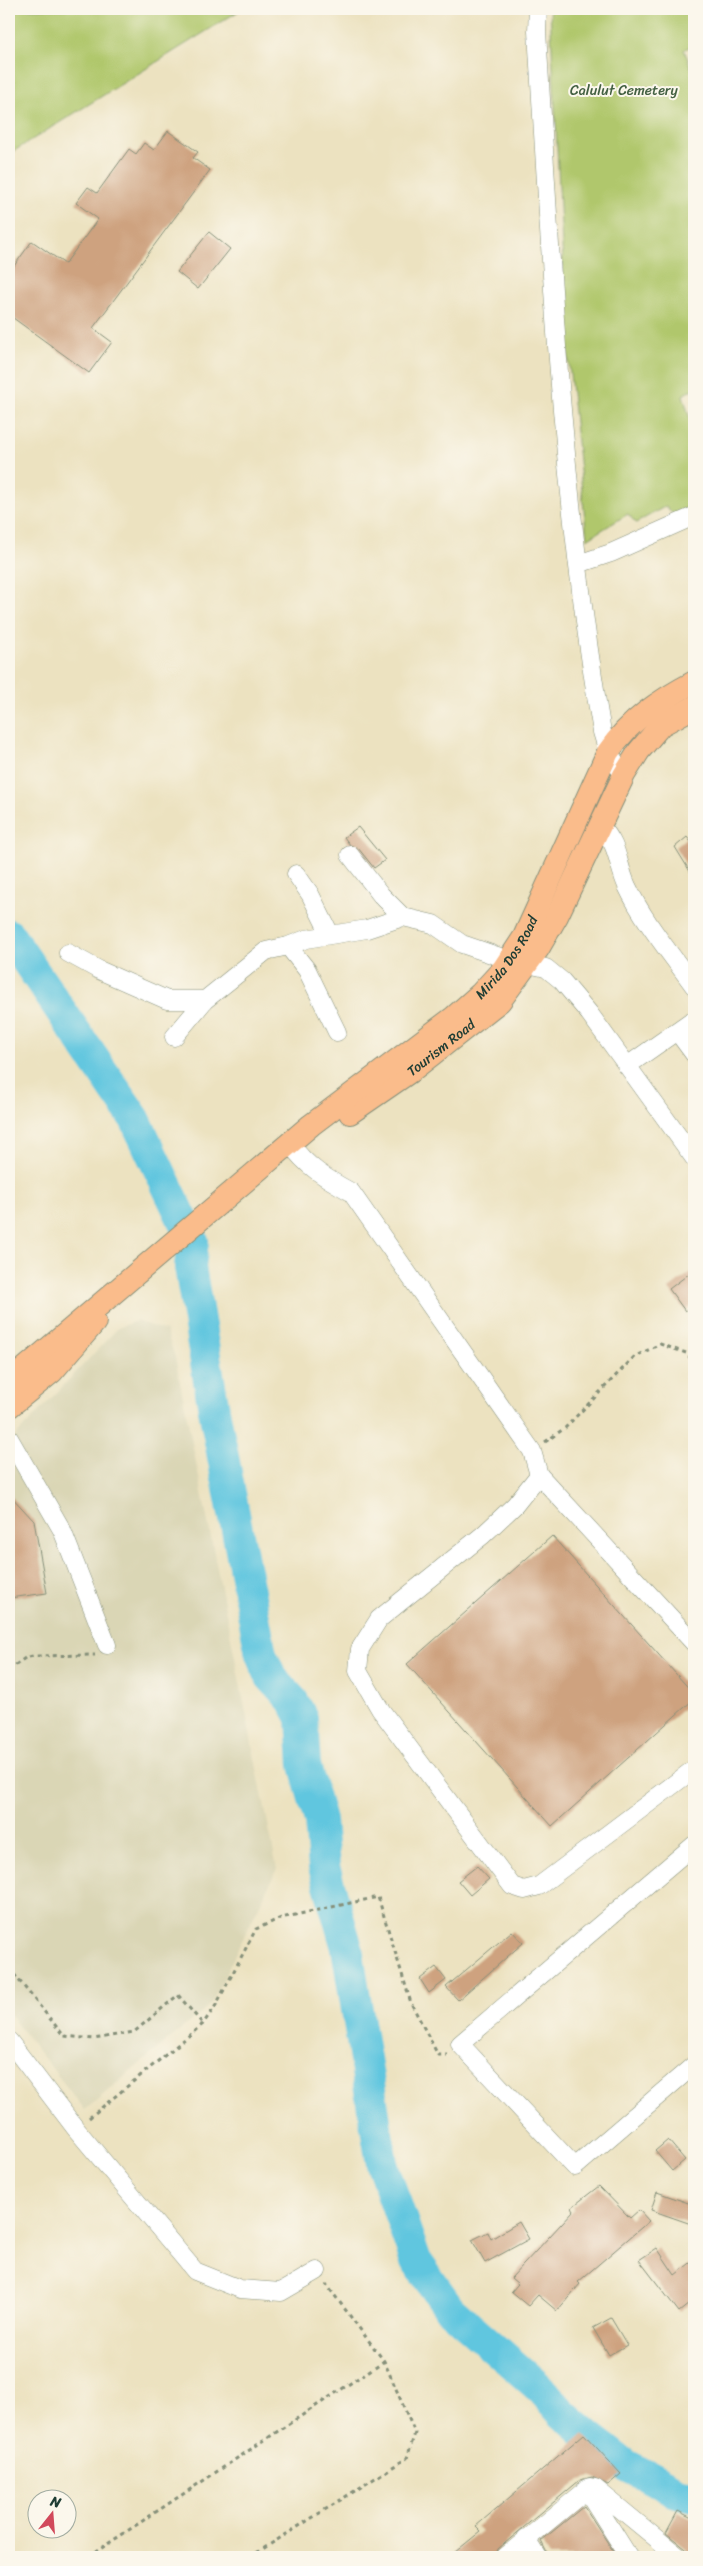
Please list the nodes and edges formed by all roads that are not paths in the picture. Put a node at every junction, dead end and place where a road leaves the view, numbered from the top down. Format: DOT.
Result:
graph roads {
  1 [pos="538,9"];
  2 [pos="694,516"];
  3 [pos="578,564"];
  4 [pos="694,682"];
  5 [pos="694,707"];
  6 [pos="608,752"];
  7 [pos="624,775"];
  8 [pos="601,827"];
  9 [pos="350,854"];
  10 [pos="296,874"];
  11 [pos="403,917"];
  12 [pos="330,934"];
  13 [pos="288,946"];
  14 [pos="68,953"];
  15 [pos="518,962"];
  16 [pos="694,986"];
  17 [pos="205,1000"];
  18 [pos="454,1017"];
  19 [pos="336,1032"];
  20 [pos="174,1037"];
  21 [pos="694,1054"];
  22 [pos="627,1066"];
  23 [pos="293,1148"];
  24 [pos="694,1158"];
  25 [pos="97,1312"];
  26 [pos="9,1382"];
  27 [pos="9,1408"];
  28 [pos="9,1438"];
  29 [pos="539,1475"];
  30 [pos="694,1642"];
  31 [pos="107,1645"];
  32 [pos="694,1770"];
  33 [pos="694,1845"];
  34 [pos="9,2041"];
  35 [pos="694,2065"];
  36 [pos="317,2271"];
  37 [pos="586,2489"];
  38 [pos="526,2538"];
  39 [pos="505,2557"];
  40 [pos="538,2557"];
  41 [pos="628,2557"];
  42 [pos="679,2557"];
  1 -- 3 [label="street"];
  2 -- 3 [label="street"];
  3 -- 6 [label="street"];
  4 -- 6 [label="main road"];
  5 -- 7 [label="main road, Tourism Road"];
  6 -- 7 [label="street"];
  6 -- 15 [label="main road, Mirida Dos Road"];
  7 -- 8 [label="main road, Tourism Road"];
  8 -- 15 [label="main road, Tourism Road"];
  8 -- 16 [label="street"];
  9 -- 11 [label="street"];
  10 -- 12 [label="street"];
  11 -- 12 [label="street"];
  11 -- 15 [label="street"];
  12 -- 13 [label="street"];
  13 -- 17 [label="street"];
  13 -- 19 [label="street"];
  14 -- 17 [label="street"];
  15 -- 18 [label="main road, Mirida Dos Road"];
  15 -- 22 [label="street"];
  15 -- 23 [label="main road, Tourism Road"];
  17 -- 20 [label="street"];
  18 -- 23 [label="main road, Tourism Road"];
  21 -- 22 [label="street"];
  22 -- 24 [label="street"];
  23 -- 25 [label="main road, Tourism Road"];
  23 -- 29 [label="street"];
  25 -- 26 [label="main road"];
  25 -- 27 [label="main road"];
  28 -- 31 [label="street"];
  29 -- 30 [label="street"];
  29 -- 32 [label="street"];
  33 -- 35 [label="street"];
  34 -- 36 [label="street"];
  37 -- 38 [label="street"];
  37 -- 41 [label="street"];
  37 -- 42 [label="street"];
  38 -- 39 [label="street"];
  38 -- 40 [label="street"];
}
